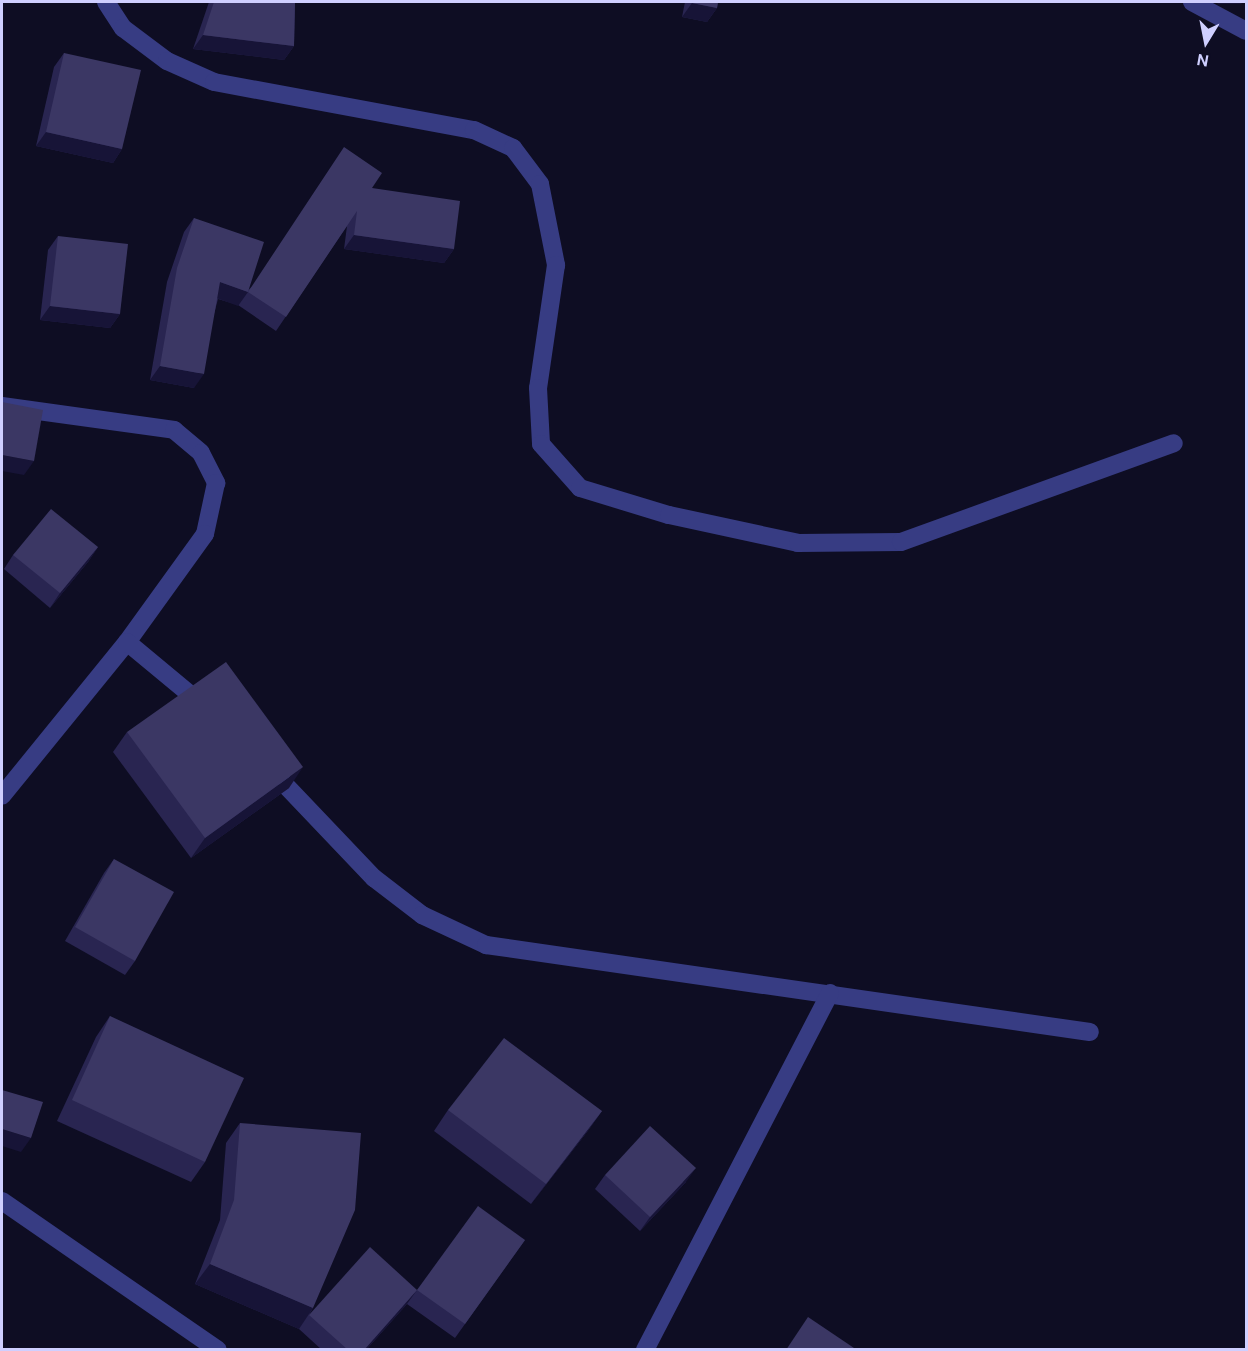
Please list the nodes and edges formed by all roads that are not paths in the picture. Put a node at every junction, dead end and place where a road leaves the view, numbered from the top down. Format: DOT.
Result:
graph roads {
  1 [pos="106,2"];
  2 [pos="1192,2"];
  3 [pos="1246,31"];
  4 [pos="2,406"];
  5 [pos="1174,442"];
  6 [pos="127,642"];
  7 [pos="221,721"];
  8 [pos="255,754"];
  9 [pos="2,796"];
  10 [pos="830,993"];
  11 [pos="1090,1032"];
  12 [pos="2,1201"];
  13 [pos="218,1350"];
  14 [pos="645,1350"];
  1 -- 5 [label="street"];
  2 -- 3 [label="street"];
  4 -- 6 [label="street"];
  6 -- 7 [label="street"];
  6 -- 9 [label="street"];
  8 -- 10 [label="street"];
  10 -- 11 [label="street"];
  10 -- 14 [label="street"];
  12 -- 13 [label="street"];
}
